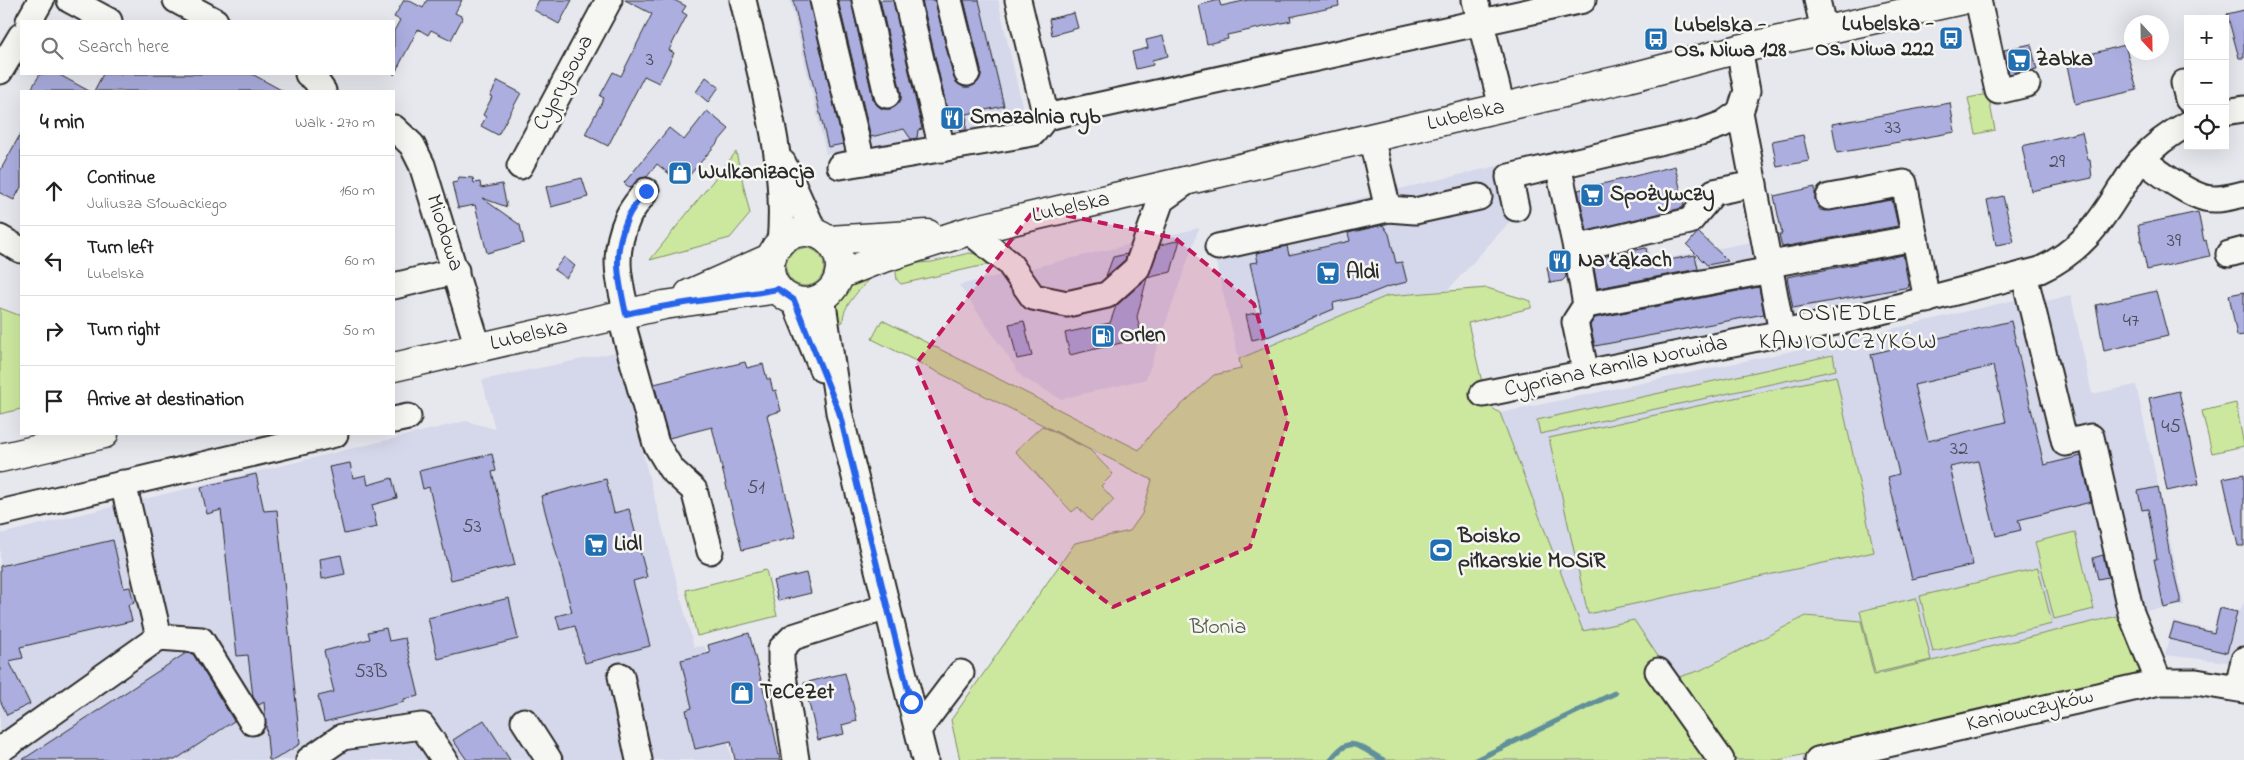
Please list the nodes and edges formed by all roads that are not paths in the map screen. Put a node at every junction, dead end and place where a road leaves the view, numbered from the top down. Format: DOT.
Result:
graph roads {
  1 [pos="41,0"];
  2 [pos="70,0"];
  3 [pos="176,0"];
  4 [pos="609,0"];
  5 [pos="743,0"];
  6 [pos="823,0"];
  7 [pos="865,0"];
  8 [pos="907,0"];
  9 [pos="949,0"];
  10 [pos="1018,0"];
  11 [pos="1583,0"];
  12 [pos="1817,0"];
  13 [pos="1962,0"];
  14 [pos="1978,0"];
  15 [pos="1478,11"];
  16 [pos="208,12"];
  17 [pos="30,20"];
  18 [pos="107,20"];
  19 [pos="1824,30"];
  20 [pos="20,38"];
  21 [pos="1739,49"];
  22 [pos="0,71"];
  23 [pos="967,74"];
  24 [pos="310,75"];
  25 [pos="2027,84"];
  26 [pos="322,90"];
  27 [pos="887,95"];
  28 [pos="1502,107"];
  29 [pos="2244,109"];
  30 [pos="2229,111"];
  31 [pos="1740,112"];
  32 [pos="1046,117"];
  33 [pos="2184,126"];
  34 [pos="395,129"];
  35 [pos="1371,137"];
  36 [pos="942,149"];
  37 [pos="778,152"];
  38 [pos="2142,160"];
  39 [pos="520,166"];
  40 [pos="1558,166"];
  41 [pos="1189,180"];
  42 [pos="1754,184"];
  43 [pos="646,191"];
  44 [pos="2244,194"];
  45 [pos="1479,197"];
  46 [pos="1829,197"];
  47 [pos="1516,208"];
  48 [pos="1388,209"];
  49 [pos="969,231"];
  50 [pos="822,237"];
  51 [pos="0,238"];
  52 [pos="1915,238"];
  53 [pos="1218,247"];
  54 [pos="1576,248"];
  55 [pos="20,249"];
  56 [pos="776,250"];
  57 [pos="1771,267"];
  58 [pos="456,271"];
  59 [pos="2024,274"];
  60 [pos="839,275"];
  61 [pos="395,286"];
  62 [pos="786,295"];
  63 [pos="822,297"];
  64 [pos="1927,300"];
  65 [pos="664,305"];
  66 [pos="1586,305"];
  67 [pos="623,315"];
  68 [pos="1782,333"];
  69 [pos="478,347"];
  70 [pos="395,367"];
  71 [pos="1586,374"];
  72 [pos="1483,394"];
  73 [pos="839,412"];
  74 [pos="100,435"];
  75 [pos="331,435"];
  76 [pos="0,458"];
  77 [pos="123,483"];
  78 [pos="0,513"];
  79 [pos="710,551"];
  80 [pos="887,607"];
  81 [pos="159,637"];
  82 [pos="2244,660"];
  83 [pos="1658,671"];
  84 [pos="961,673"];
  85 [pos="620,676"];
  86 [pos="2159,682"];
  87 [pos="2241,689"];
  88 [pos="524,721"];
  89 [pos="252,722"];
  90 [pos="918,730"];
  91 [pos="0,750"];
  92 [pos="309,760"];
  93 [pos="445,760"];
  94 [pos="549,760"];
  95 [pos="639,760"];
  96 [pos="796,760"];
  97 [pos="925,760"];
  98 [pos="1721,760"];
  99 [pos="1818,760"];
  1 -- 17 [label="street"];
  2 -- 18 [label="street"];
  3 -- 16 [label="street"];
  4 -- 39 [label="street, Cyprysowa"];
  5 -- 37 [label="street"];
  6 -- 36 [label="street"];
  7 -- 27 [label="street"];
  8 -- 36 [label="street"];
  9 -- 23 [label="street"];
  10 -- 32 [label="street"];
  11 -- 15 [label="street"];
  12 -- 19 [label="street"];
  13 -- 19 [label="main road, Lubelska"];
  14 -- 25 [label="street"];
  15 -- 28 [label="street"];
  15 -- 32 [label="street"];
  19 -- 21 [label="main road, Lubelska"];
  20 -- 22 [label="street"];
  21 -- 28 [label="main road, Lubelska"];
  21 -- 31 [label="street"];
  24 -- 26 [label="street"];
  28 -- 35 [label="main road, Lubelska"];
  29 -- 30 [label="street"];
  31 -- 40 [label="street"];
  31 -- 42 [label="street"];
  32 -- 36 [label="street"];
  33 -- 38 [label="street, Cypriana Kamila Norwida"];
  34 -- 58 [label="street, Miodowa"];
  35 -- 41 [label="main road, Lubelska"];
  35 -- 48 [label="street"];
  37 -- 50 [label="street"];
  37 -- 56 [label="street"];
  38 -- 44 [label="street"];
  38 -- 59 [label="street, Cypriana Kamila Norwida"];
  40 -- 47 [label="street"];
  40 -- 54 [label="street"];
  41 -- 49 [label="main road, Lubelska"];
  41 -- 49 [label="street"];
  42 -- 54 [label="street"];
  42 -- 57 [label="street"];
  43 -- 67 [label="street"];
  45 -- 48 [label="street"];
  46 -- 52 [label="street"];
  48 -- 53 [label="street"];
  49 -- 50 [label="main road, Lubelska"];
  49 -- 60 [label="main road, Lubelska"];
  50 -- 56 [label="main road"];
  50 -- 60 [label="main road"];
  51 -- 55 [label="street"];
  52 -- 57 [label="street"];
  52 -- 64 [label="street"];
  54 -- 66 [label="street"];
  56 -- 62 [label="main road"];
  56 -- 65 [label="main road, Lubelska"];
  57 -- 66 [label="street"];
  57 -- 68 [label="street"];
  58 -- 61 [label="street"];
  58 -- 69 [label="street, Miodowa"];
  59 -- 64 [label="street, Cypriana Kamila Norwida"];
  59 -- 86 [label="street"];
  60 -- 63 [label="main road"];
  62 -- 63 [label="main road"];
  62 -- 65 [label="main road, Lubelska"];
  62 -- 73 [label="street"];
  63 -- 73 [label="street"];
  64 -- 68 [label="street, Cypriana Kamila Norwida"];
  65 -- 67 [label="main road, Lubelska"];
  66 -- 71 [label="street"];
  67 -- 69 [label="main road, Lubelska"];
  67 -- 79 [label="street"];
  68 -- 71 [label="street, Cypriana Kamila Norwida"];
  69 -- 70 [label="main road, Lubelska"];
  71 -- 72 [label="street, Cypriana Kamila Norwida"];
  73 -- 80 [label="street"];
  74 -- 76 [label="main road"];
  75 -- 77 [label="street"];
  77 -- 78 [label="street"];
  77 -- 81 [label="street"];
  80 -- 90 [label="street"];
  80 -- 96 [label="street"];
  81 -- 89 [label="street"];
  81 -- 91 [label="street"];
  82 -- 87 [label="street"];
  83 -- 98 [label="street"];
  84 -- 90 [label="street"];
  85 -- 95 [label="street"];
  86 -- 87 [label="street, Kaniowczyków"];
  86 -- 99 [label="street, Kaniowczyków"];
  88 -- 94 [label="street"];
  90 -- 97 [label="street"];
  92 -- 93 [label="street"];
}
